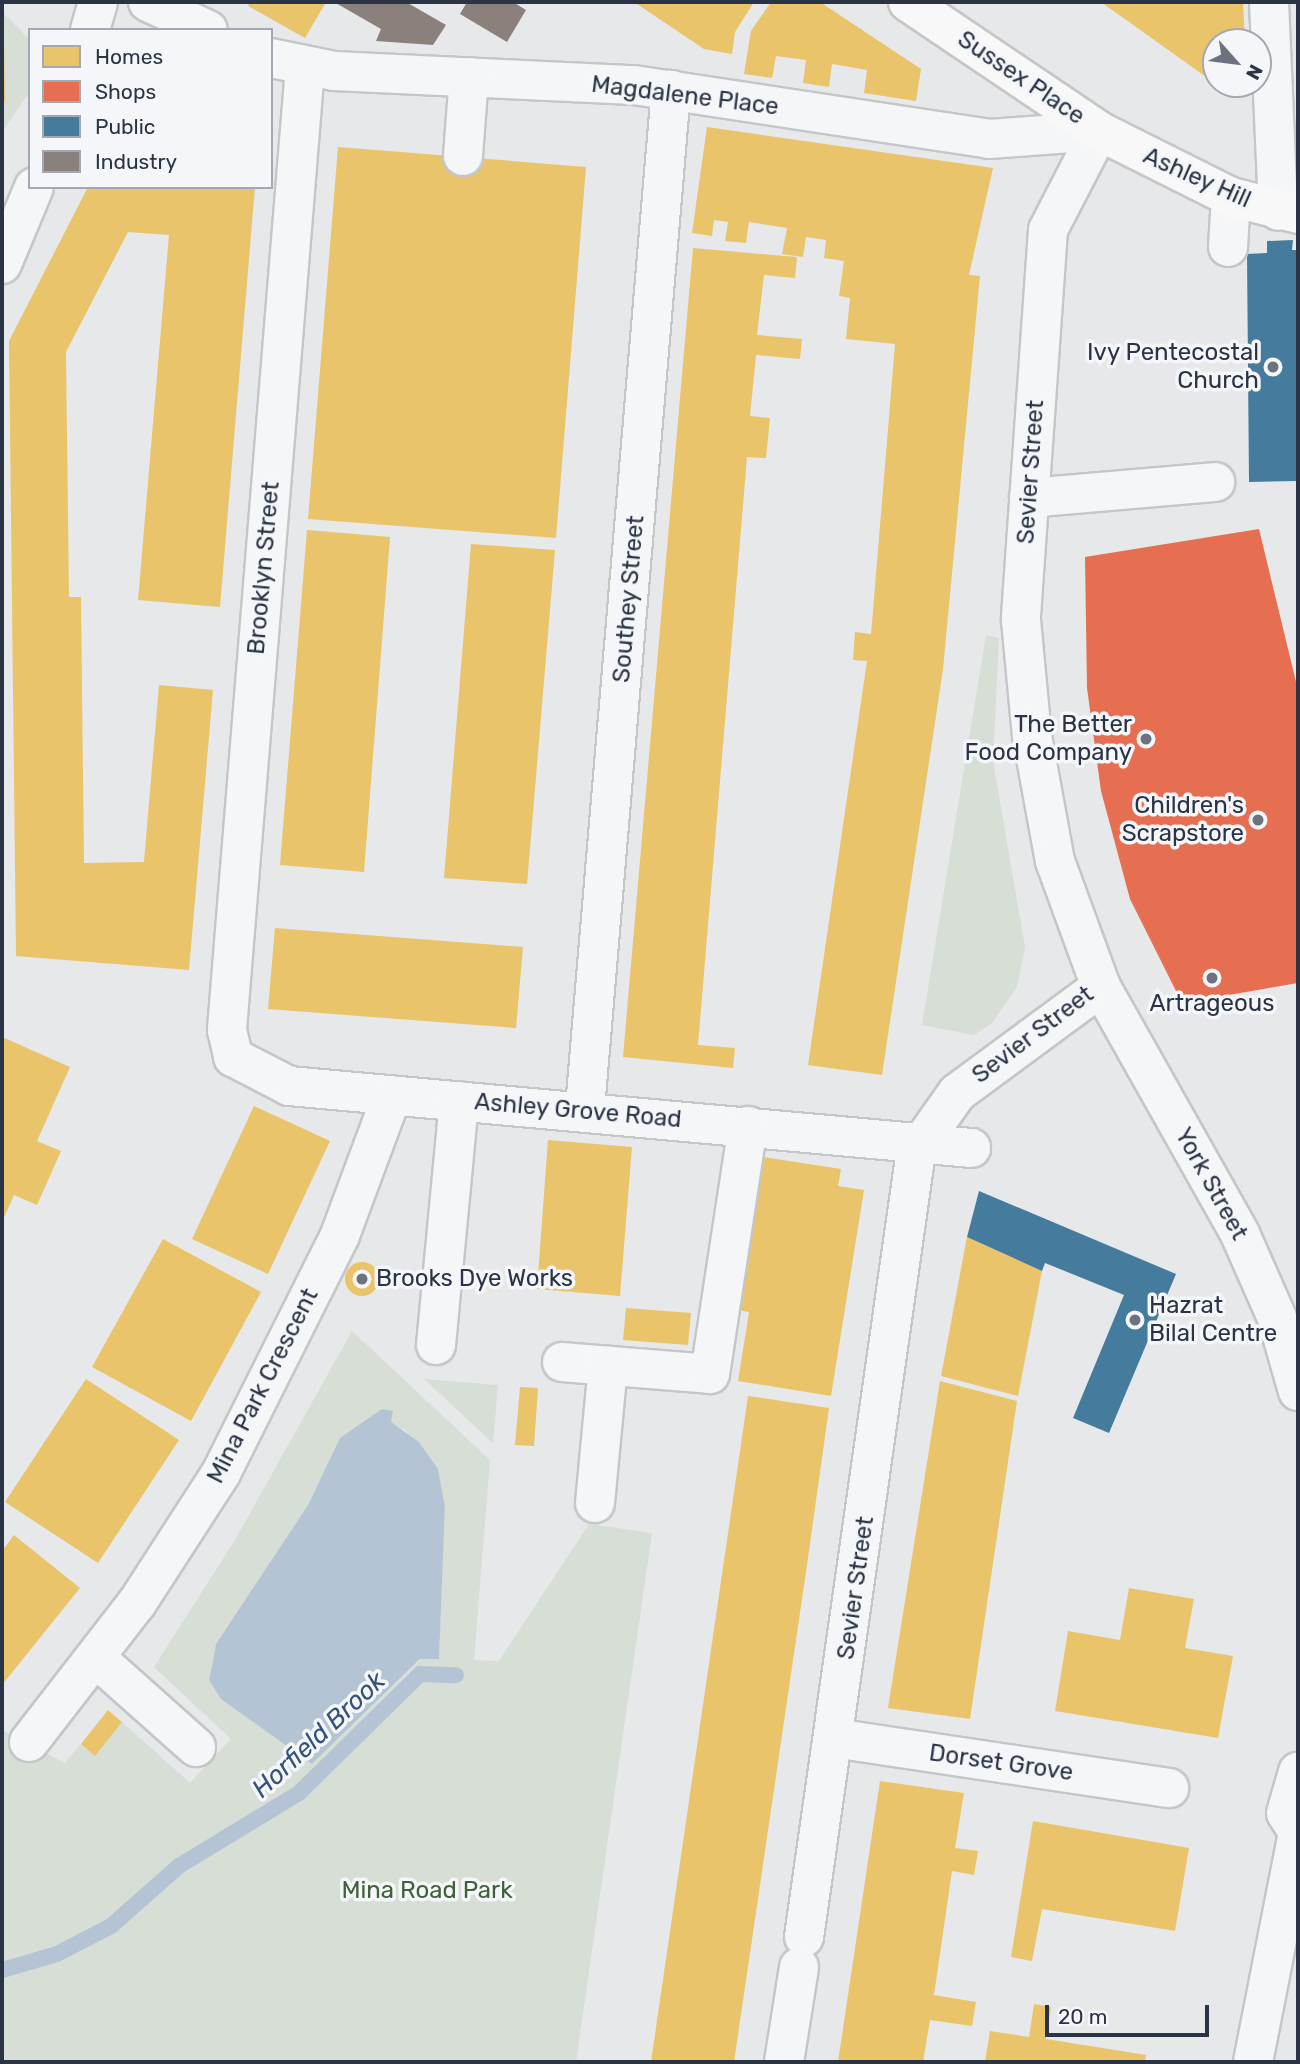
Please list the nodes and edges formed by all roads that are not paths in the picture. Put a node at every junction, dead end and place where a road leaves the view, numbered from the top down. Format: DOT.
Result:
graph roads {
  1 [pos="98,2"];
  2 [pos="148,2"];
  3 [pos="908,2"];
  4 [pos="1269,2"];
  5 [pos="91,28"];
  6 [pos="204,28"];
  7 [pos="288,63"];
  8 [pos="469,77"];
  9 [pos="671,90"];
  10 [pos="1099,131"];
  11 [pos="463,156"];
  12 [pos="33,189"];
  13 [pos="1231,197"];
  14 [pos="1288,213"];
  15 [pos="1228,247"];
  16 [pos="2,264"];
  17 [pos="1215,482"];
  18 [pos="1030,498"];
  19 [pos="1101,987"];
  20 [pos="240,1065"];
  21 [pos="392,1095"];
  22 [pos="459,1101"];
  23 [pos="586,1108"];
  24 [pos="748,1126"];
  25 [pos="919,1145"];
  26 [pos="971,1148"];
  27 [pos="436,1345"];
  28 [pos="562,1362"];
  29 [pos="608,1366"];
  30 [pos="1298,1391"];
  31 [pos="596,1503"];
  32 [pos="96,1658"];
  33 [pos="834,1738"];
  34 [pos="29,1742"];
  35 [pos="196,1747"];
  36 [pos="1298,1772"];
  37 [pos="1169,1788"];
  38 [pos="1298,1832"];
  39 [pos="784,2062"];
  40 [pos="1253,2062"];
  1 -- 5 [label="street"];
  2 -- 6 [label="street"];
  3 -- 10 [label="main road, Sussex Place"];
  4 -- 14 [label="street"];
  7 -- 8 [label="street, Magdalene Place"];
  7 -- 20 [label="street, Brooklyn Street"];
  8 -- 9 [label="street, Magdalene Place"];
  8 -- 11 [label="street"];
  9 -- 10 [label="street, Magdalene Place"];
  9 -- 23 [label="street, Southey Street"];
  10 -- 13 [label="main road, Ashley Hill"];
  10 -- 18 [label="street, Sevier Street"];
  12 -- 16 [label="street"];
  13 -- 14 [label="main road, Ashley Hill"];
  13 -- 15 [label="street"];
  17 -- 18 [label="street"];
  18 -- 19 [label="street, Sevier Street"];
  19 -- 25 [label="street, Sevier Street"];
  19 -- 30 [label="street, York Street"];
  20 -- 21 [label="street, Ashley Grove Road"];
  21 -- 22 [label="street, Ashley Grove Road"];
  21 -- 32 [label="street, Mina Park Crescent"];
  22 -- 23 [label="street, Ashley Grove Road"];
  22 -- 27 [label="street"];
  23 -- 24 [label="street, Ashley Grove Road"];
  24 -- 25 [label="street, Ashley Grove Road"];
  24 -- 29 [label="street"];
  25 -- 26 [label="street, Ashley Grove Road"];
  25 -- 33 [label="street, Sevier Street"];
  28 -- 29 [label="street"];
  29 -- 31 [label="street"];
  32 -- 34 [label="street, Mina Park Crescent"];
  32 -- 35 [label="street"];
  33 -- 37 [label="street, Dorset Grove"];
  33 -- 39 [label="street, Sevier Street"];
  36 -- 38 [label="street"];
  38 -- 40 [label="street"];
}
